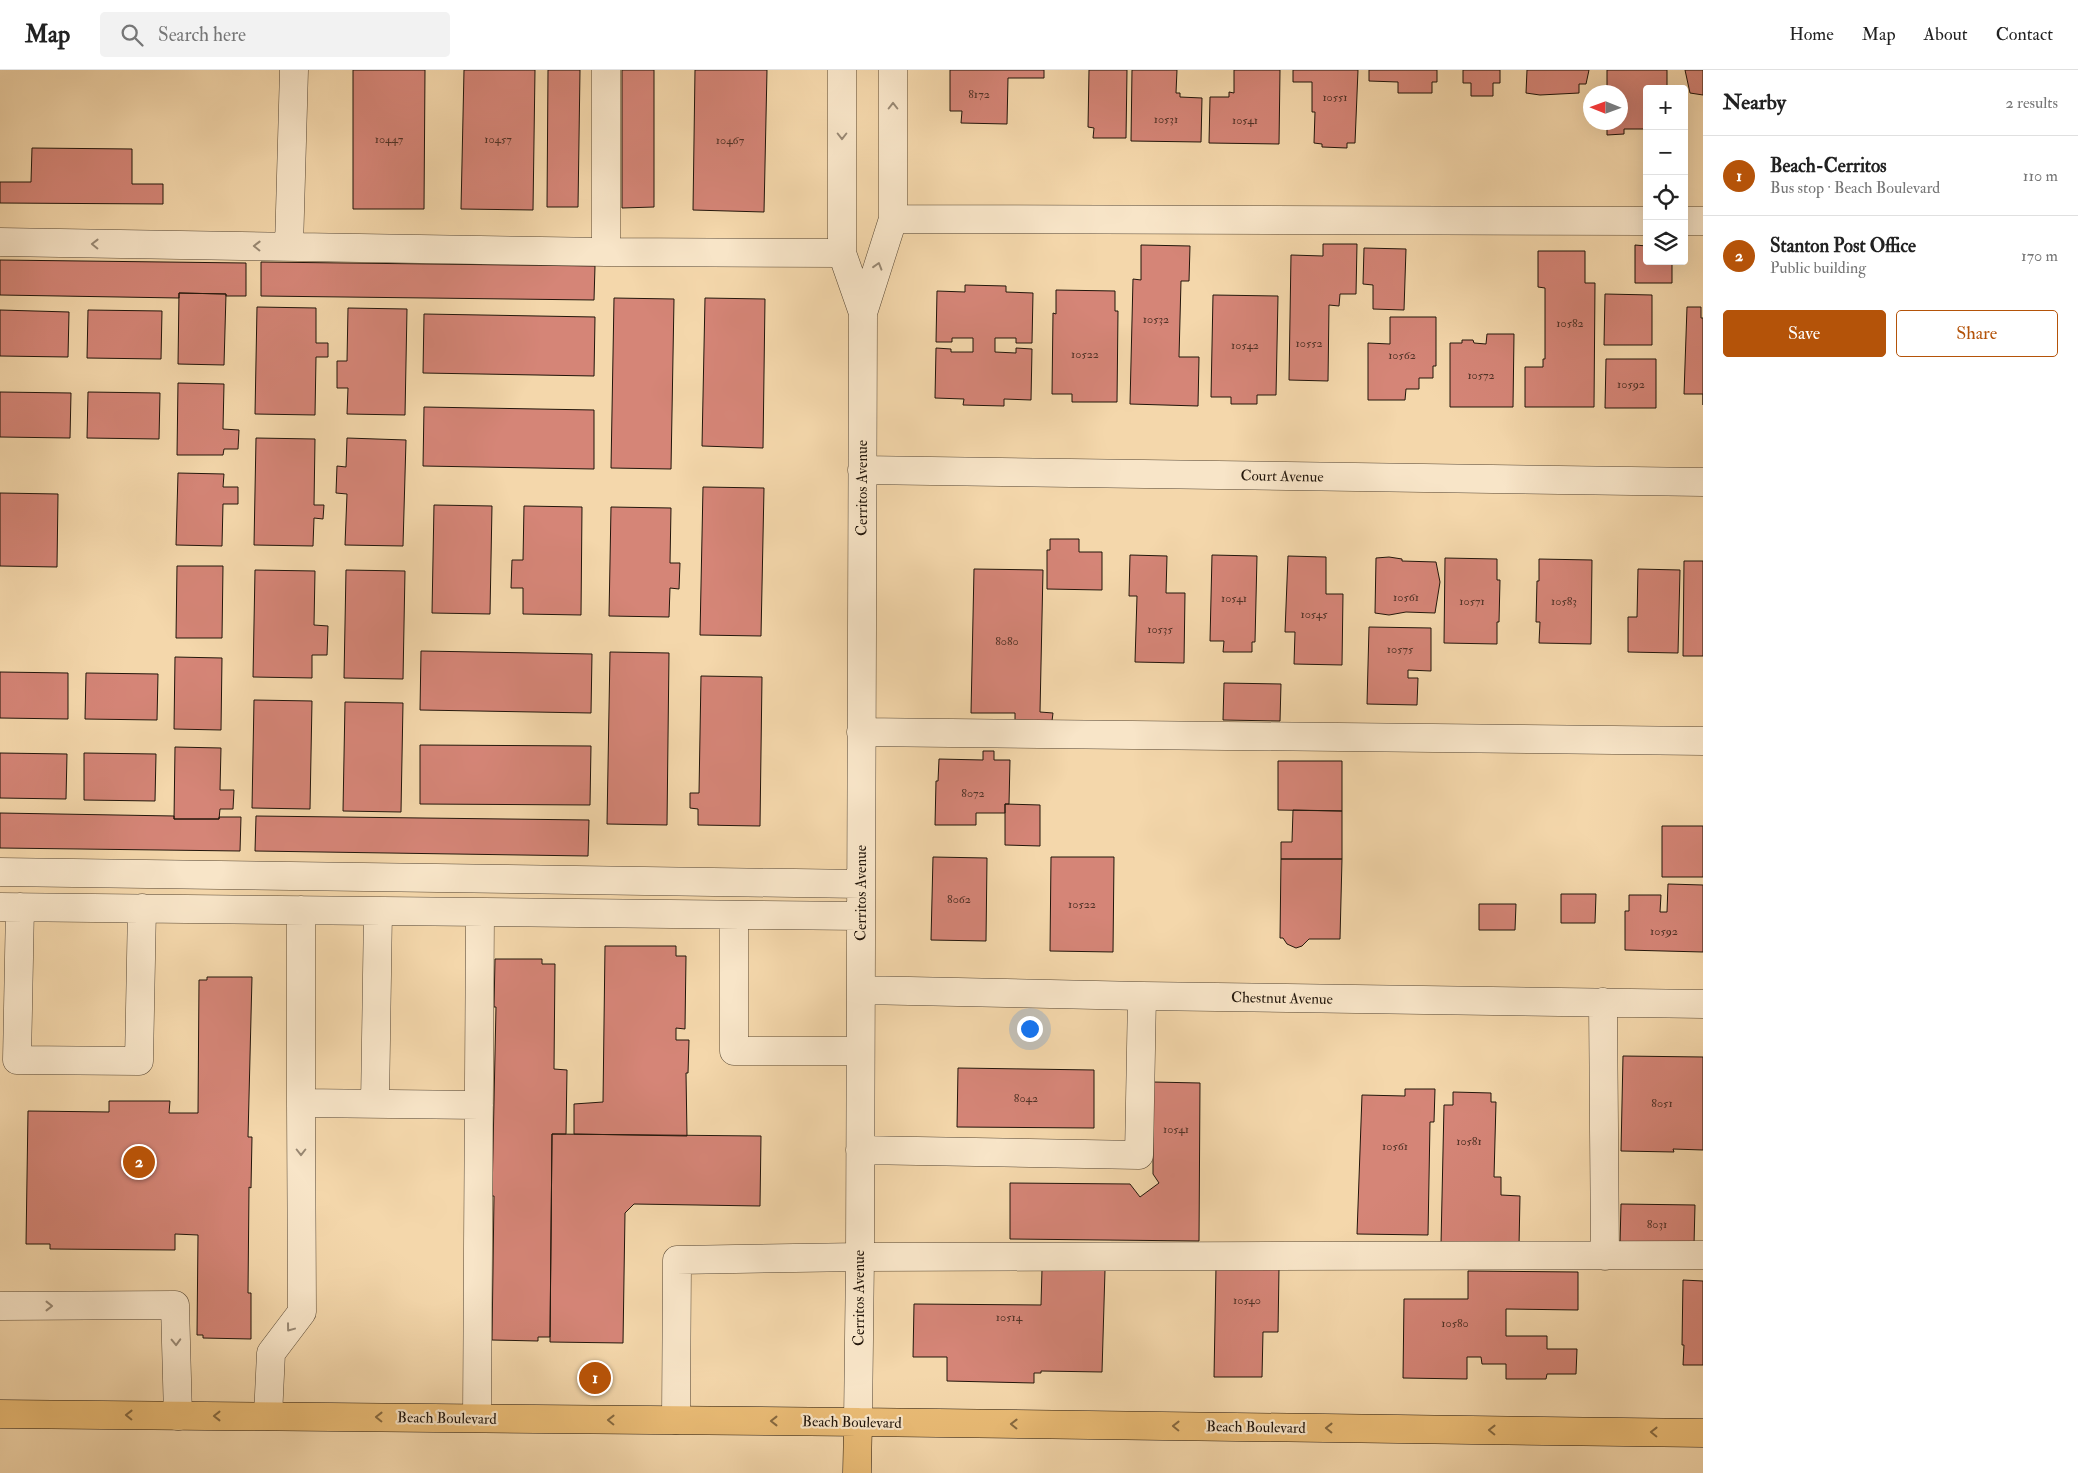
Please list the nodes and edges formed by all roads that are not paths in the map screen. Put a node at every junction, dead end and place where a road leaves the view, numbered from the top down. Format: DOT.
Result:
graph roads {
  1 [pos="294,70"];
  2 [pos="606,70"];
  3 [pos="842,70"];
  4 [pos="893,70"];
  5 [pos="892,219"];
  6 [pos="1643,221"];
  7 [pos="1688,221"];
  8 [pos="1703,221"];
  9 [pos="0,242"];
  10 [pos="289,247"];
  11 [pos="606,252"];
  12 [pos="842,253"];
  13 [pos="863,312"];
  14 [pos="862,470"];
  15 [pos="1703,482"];
  16 [pos="861,732"];
  17 [pos="1703,741"];
  18 [pos="0,872"];
  19 [pos="861,884"];
  20 [pos="10,907"];
  21 [pos="142,908"];
  22 [pos="301,910"];
  23 [pos="378,911"];
  24 [pos="480,912"];
  25 [pos="734,915"];
  26 [pos="861,916"];
  27 [pos="861,990"];
  28 [pos="1142,996"];
  29 [pos="1603,1002"];
  30 [pos="1703,1004"];
  31 [pos="860,1051"];
  32 [pos="301,1103"];
  33 [pos="375,1104"];
  34 [pos="479,1105"];
  35 [pos="860,1150"];
  36 [pos="1605,1256"];
  37 [pos="1703,1256"];
  38 [pos="860,1257"];
  39 [pos="0,1306"];
  40 [pos="0,1414"];
  41 [pos="178,1416"];
  42 [pos="268,1416"];
  43 [pos="477,1418"];
  44 [pos="676,1420"];
  45 [pos="858,1422"];
  46 [pos="1703,1433"];
  47 [pos="858,1473"];
  1 -- 10 [label="street"];
  2 -- 11 [label="street"];
  3 -- 12 [label="street, Cerritos Avenue, one-way"];
  5 -- 4 [label="street, Cerritos Avenue, one-way"];
  5 -- 6 [label="street"];
  13 -- 5 [label="street, Cerritos Avenue, one-way"];
  7 -- 8 [label="street"];
  10 -- 9 [label="street, one-way"];
  10 -- 11 [label="street"];
  11 -- 12 [label="street"];
  12 -- 13 [label="street, Cerritos Avenue"];
  13 -- 14 [label="street, Cerritos Avenue"];
  14 -- 15 [label="street, Court Avenue"];
  14 -- 16 [label="street, Cerritos Avenue"];
  16 -- 17 [label="street"];
  16 -- 19 [label="street, Cerritos Avenue"];
  18 -- 19 [label="street"];
  19 -- 26 [label="street, Cerritos Avenue"];
  20 -- 21 [label="street"];
  20 -- 21 [label="street"];
  21 -- 22 [label="street"];
  22 -- 23 [label="street"];
  22 -- 32 [label="street"];
  23 -- 24 [label="street"];
  23 -- 33 [label="street"];
  24 -- 25 [label="street"];
  24 -- 34 [label="street"];
  25 -- 26 [label="street"];
  25 -- 31 [label="street"];
  26 -- 27 [label="street, Cerritos Avenue"];
  27 -- 28 [label="street, Chestnut Avenue"];
  27 -- 31 [label="street, Cerritos Avenue"];
  28 -- 29 [label="street, Chestnut Avenue"];
  28 -- 35 [label="street"];
  29 -- 30 [label="street, Chestnut Avenue"];
  29 -- 36 [label="street"];
  31 -- 35 [label="street, Cerritos Avenue"];
  32 -- 33 [label="street"];
  32 -- 42 [label="street, one-way"];
  33 -- 34 [label="street"];
  34 -- 43 [label="street"];
  35 -- 38 [label="street, Cerritos Avenue"];
  36 -- 37 [label="street"];
  36 -- 38 [label="street"];
  38 -- 44 [label="street"];
  38 -- 45 [label="street, Cerritos Avenue"];
  39 -- 41 [label="street, one-way"];
  41 -- 40 [label="main road, Beach Boulevard, one-way"];
  42 -- 41 [label="main road, Beach Boulevard, one-way"];
  43 -- 42 [label="main road, Beach Boulevard, one-way"];
  44 -- 43 [label="main road, Beach Boulevard, one-way"];
  45 -- 44 [label="main road, Beach Boulevard, one-way"];
  46 -- 45 [label="main road, Beach Boulevard, one-way"];
  45 -- 47 [label="main road, Cerritos Avenue"];
}
